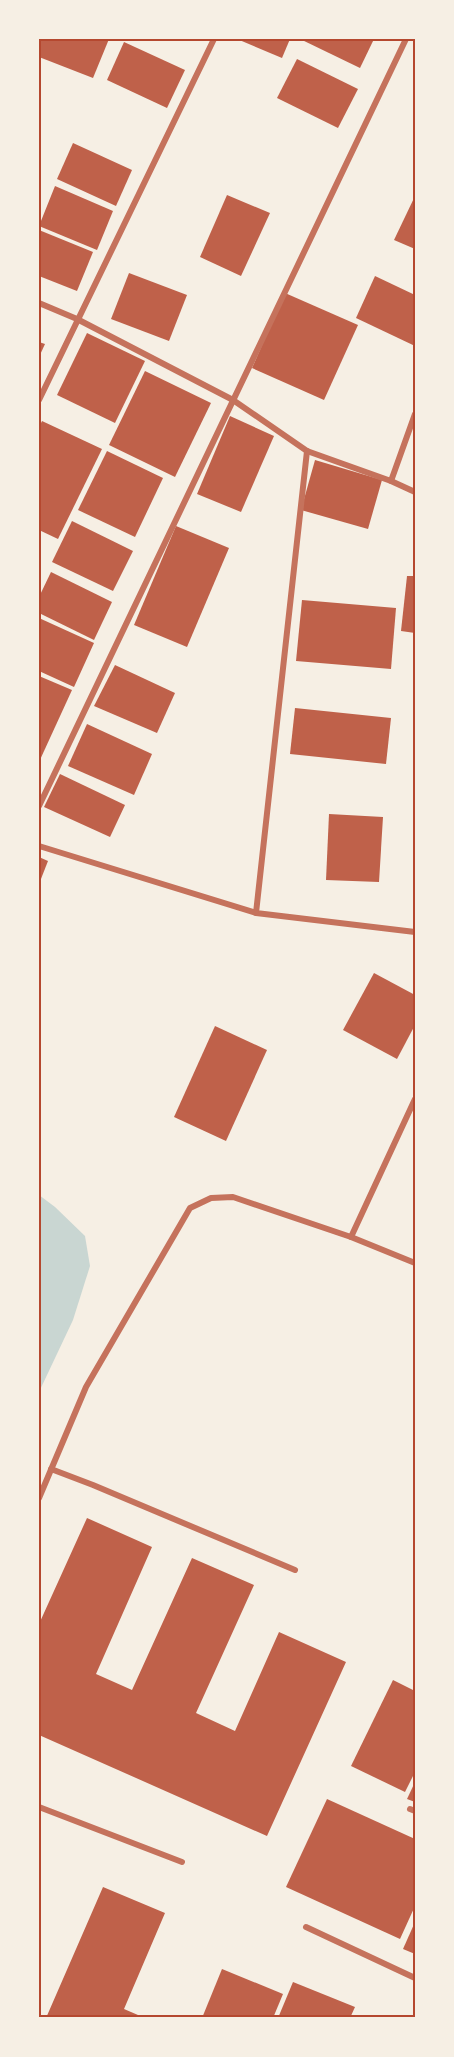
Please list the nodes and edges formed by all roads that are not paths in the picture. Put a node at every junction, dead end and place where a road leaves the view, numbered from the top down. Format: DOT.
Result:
graph roads {
  1 [pos="214,39"];
  2 [pos="406,39"];
  3 [pos="39,303"];
  4 [pos="77,320"];
  5 [pos="39,400"];
  6 [pos="233,400"];
  7 [pos="415,414"];
  8 [pos="307,451"];
  9 [pos="391,481"];
  10 [pos="415,492"];
  11 [pos="39,806"];
  12 [pos="39,846"];
  13 [pos="256,913"];
  14 [pos="415,932"];
  15 [pos="415,1099"];
  16 [pos="351,1237"];
  17 [pos="415,1263"];
  18 [pos="51,1469"];
  19 [pos="39,1498"];
  20 [pos="295,1570"];
  21 [pos="39,1807"];
  22 [pos="182,1862"];
  23 [pos="306,1927"];
  24 [pos="415,1978"];
  1 -- 4 [label="street"];
  2 -- 6 [label="street"];
  3 -- 4 [label="street"];
  4 -- 5 [label="street"];
  4 -- 6 [label="street"];
  6 -- 8 [label="street"];
  6 -- 11 [label="street"];
  7 -- 9 [label="street"];
  8 -- 9 [label="street"];
  8 -- 13 [label="street"];
  9 -- 10 [label="street"];
  12 -- 13 [label="street"];
  13 -- 14 [label="street"];
  15 -- 16 [label="street"];
  16 -- 17 [label="street"];
  16 -- 18 [label="street"];
  18 -- 19 [label="street"];
  18 -- 20 [label="street"];
  21 -- 22 [label="street"];
  23 -- 24 [label="street"];
}
